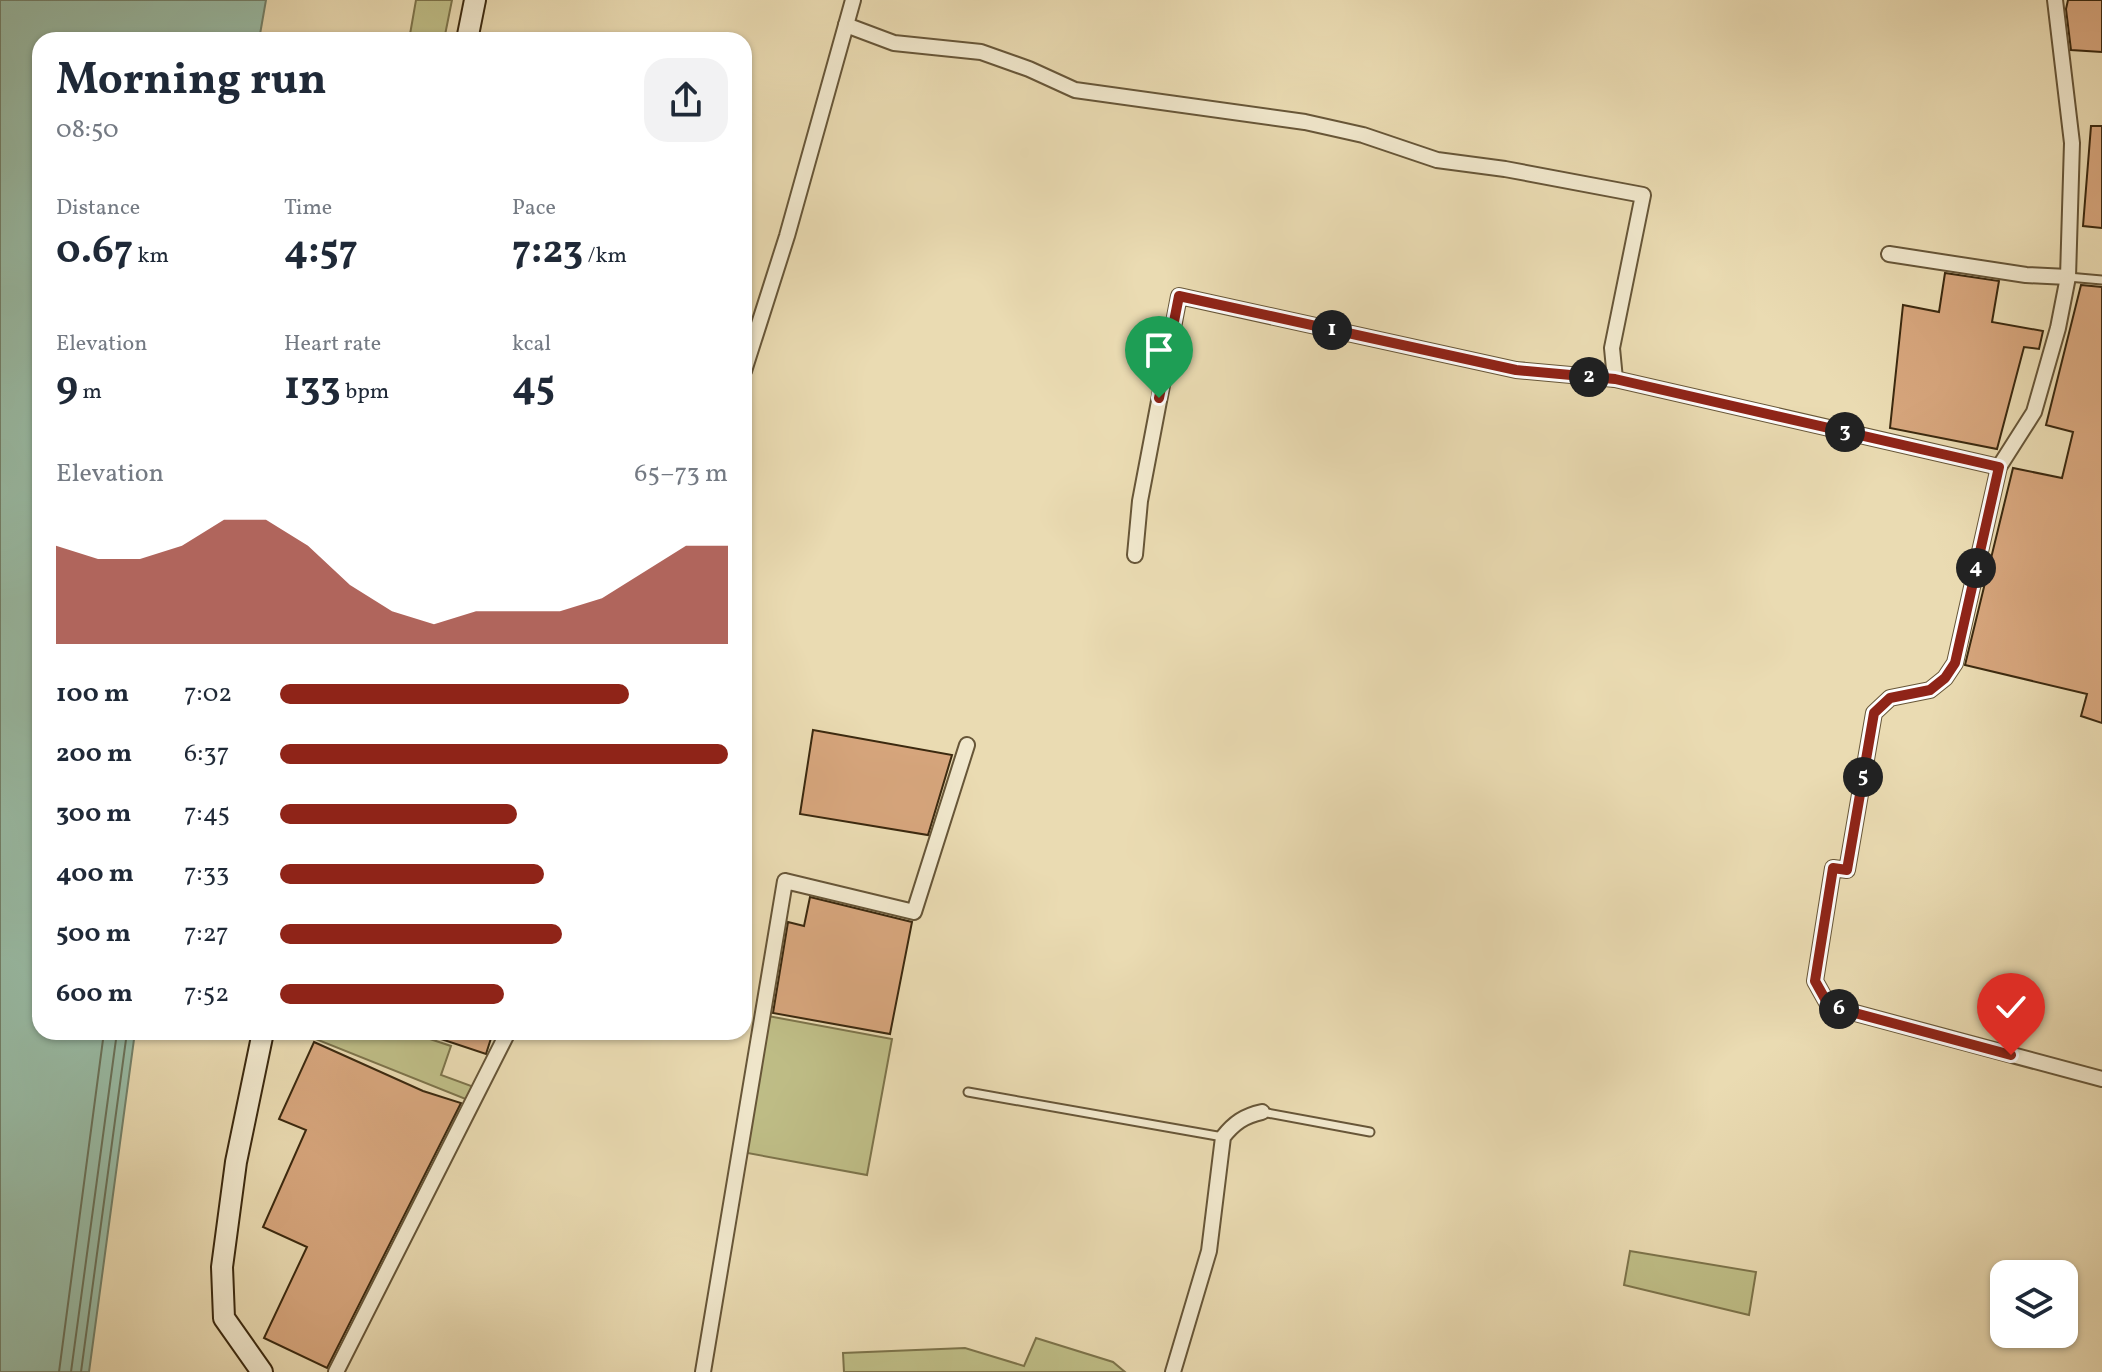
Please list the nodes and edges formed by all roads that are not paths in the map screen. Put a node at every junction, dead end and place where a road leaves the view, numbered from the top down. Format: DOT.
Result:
graph roads {
  1 [pos="475,0"];
  2 [pos="853,0"];
  3 [pos="2055,0"];
  4 [pos="846,25"];
  5 [pos="469,32"];
  6 [pos="1889,254"];
  7 [pos="2068,277"];
  8 [pos="2102,280"];
  9 [pos="752,346"];
  10 [pos="1615,379"];
  11 [pos="1999,467"];
  12 [pos="1135,555"];
  13 [pos="967,745"];
  14 [pos="261,1040"];
  15 [pos="504,1040"];
  16 [pos="2102,1079"];
  17 [pos="968,1092"];
  18 [pos="1262,1112"];
  19 [pos="1370,1132"];
  20 [pos="1223,1137"];
  21 [pos="262,1372"];
  22 [pos="336,1372"];
  23 [pos="703,1372"];
  24 [pos="1173,1372"];
  1 -- 5 [label="street"];
  2 -- 4 [label="street"];
  3 -- 7 [label="street"];
  4 -- 9 [label="street"];
  4 -- 10 [label="street"];
  6 -- 7 [label="street"];
  7 -- 8 [label="lane"];
  7 -- 11 [label="street"];
  10 -- 11 [label="street"];
  10 -- 12 [label="street"];
  11 -- 16 [label="street"];
  13 -- 23 [label="street"];
  14 -- 21 [label="street"];
  15 -- 22 [label="street"];
  17 -- 20 [label="lane"];
  18 -- 19 [label="lane"];
  18 -- 20 [label="street"];
  20 -- 24 [label="street"];
}
